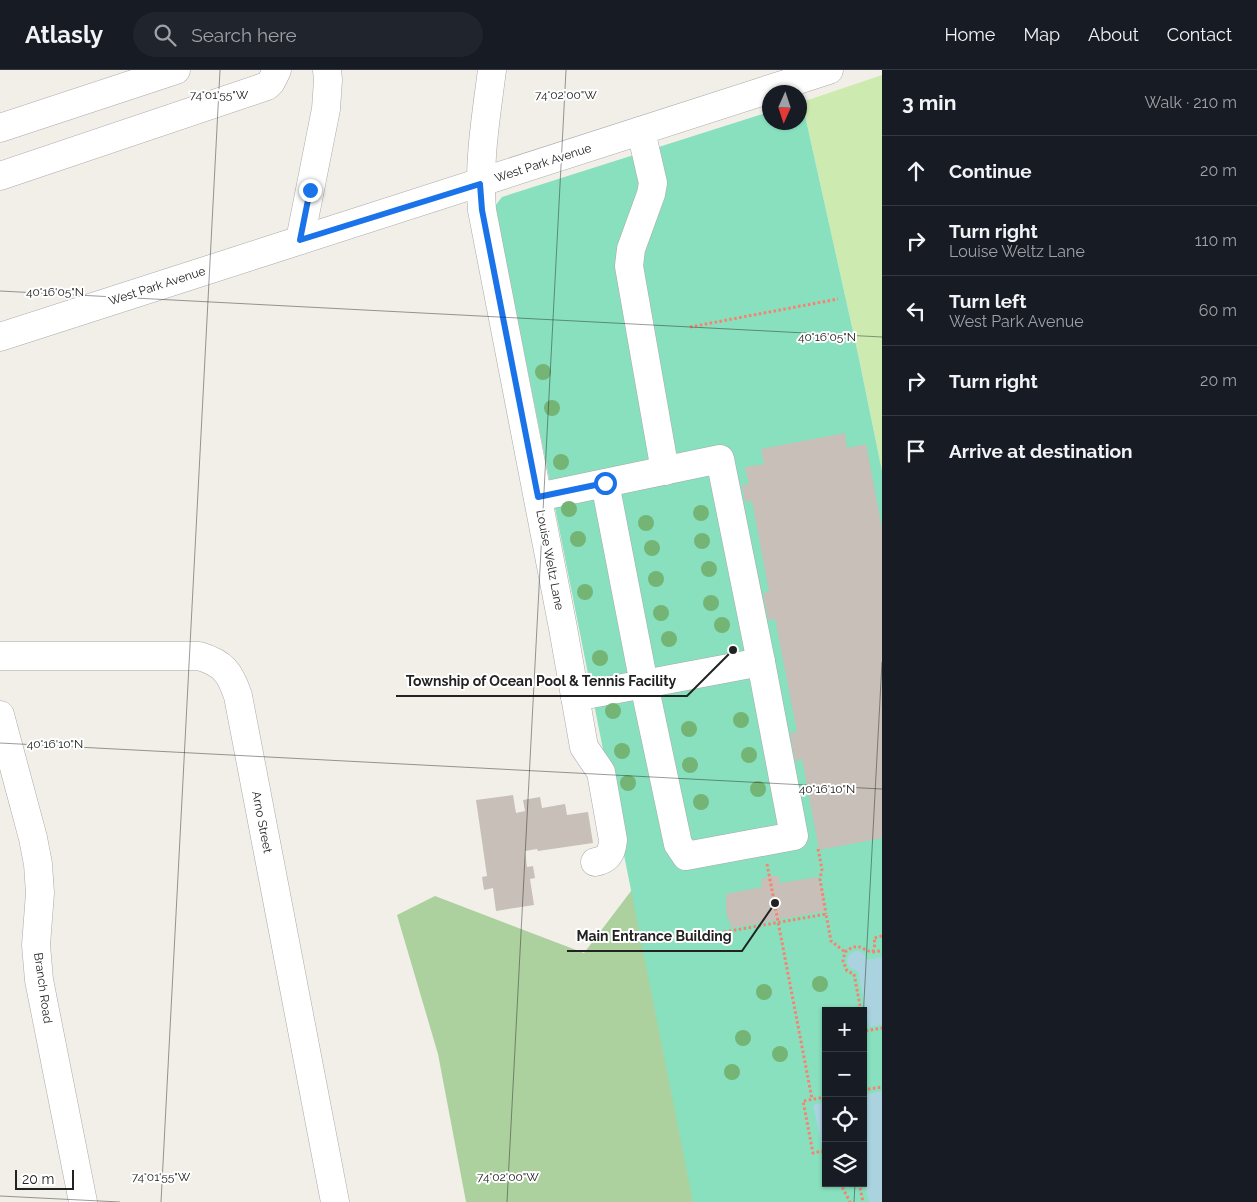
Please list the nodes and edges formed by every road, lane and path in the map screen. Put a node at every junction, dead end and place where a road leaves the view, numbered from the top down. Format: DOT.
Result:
graph roads {
  1 [pos="176,70"];
  2 [pos="277,70"];
  3 [pos="327,70"];
  4 [pos="492,70"];
  5 [pos="815,72"];
  6 [pos="0,128"];
  7 [pos="641,131"];
  8 [pos="0,176"];
  9 [pos="480,184"];
  10 [pos="300,240"];
  11 [pos="838,299"];
  12 [pos="690,327"];
  13 [pos="0,337"];
  14 [pos="665,471"];
  15 [pos="605,483"];
  16 [pos="538,497"];
  17 [pos="0,656"];
  18 [pos="761,662"];
  19 [pos="644,684"];
  20 [pos="575,697"];
  21 [pos="0,715"];
  22 [pos="818,848"];
  23 [pos="766,858"];
  24 [pos="595,862"];
  25 [pos="826,914"];
  26 [pos="779,923"];
  27 [pos="724,932"];
  28 [pos="882,936"];
  29 [pos="882,950"];
  30 [pos="845,952"];
  31 [pos="873,952"];
  32 [pos="860,1007"];
  33 [pos="882,1028"];
  34 [pos="867,1031"];
  35 [pos="882,1087"];
  36 [pos="867,1089"];
  37 [pos="822,1098"];
  38 [pos="812,1099"];
  39 [pos="822,1151"];
  40 [pos="842,1187"];
  41 [pos="860,1187"];
  42 [pos="82,1202"];
  43 [pos="335,1202"];
  44 [pos="850,1202"];
  45 [pos="862,1202"];
  1 -- 6 [label="street"];
  2 -- 8 [label="street"];
  3 -- 10 [label="street"];
  4 -- 9 [label="street, Louise Weltz Lane"];
  5 -- 7 [label="street, West Park Avenue"];
  7 -- 9 [label="street, West Park Avenue"];
  7 -- 14 [label="street"];
  9 -- 10 [label="street, West Park Avenue"];
  9 -- 16 [label="street, Louise Weltz Lane"];
  10 -- 13 [label="street, West Park Avenue"];
  11 -- 12 [label="path"];
  14 -- 15 [label="street"];
  14 -- 18 [label="street"];
  15 -- 16 [label="street"];
  15 -- 19 [label="street"];
  16 -- 20 [label="street, Louise Weltz Lane"];
  17 -- 43 [label="street, Arno Street"];
  18 -- 19 [label="street"];
  18 -- 19 [label="street"];
  19 -- 20 [label="street"];
  20 -- 24 [label="street, Louise Weltz Lane"];
  21 -- 42 [label="street, Branch Road"];
  22 -- 25 [label="path"];
  23 -- 26 [label="path"];
  25 -- 26 [label="path"];
  25 -- 30 [label="path"];
  26 -- 27 [label="path"];
  26 -- 38 [label="path"];
  28 -- 31 [label="path"];
  29 -- 31 [label="path"];
  30 -- 31 [label="path"];
  30 -- 32 [label="path"];
  33 -- 34 [label="path"];
  35 -- 36 [label="path"];
  37 -- 38 [label="path"];
  38 -- 39 [label="path"];
  40 -- 44 [label="path"];
  41 -- 45 [label="path"];
}
